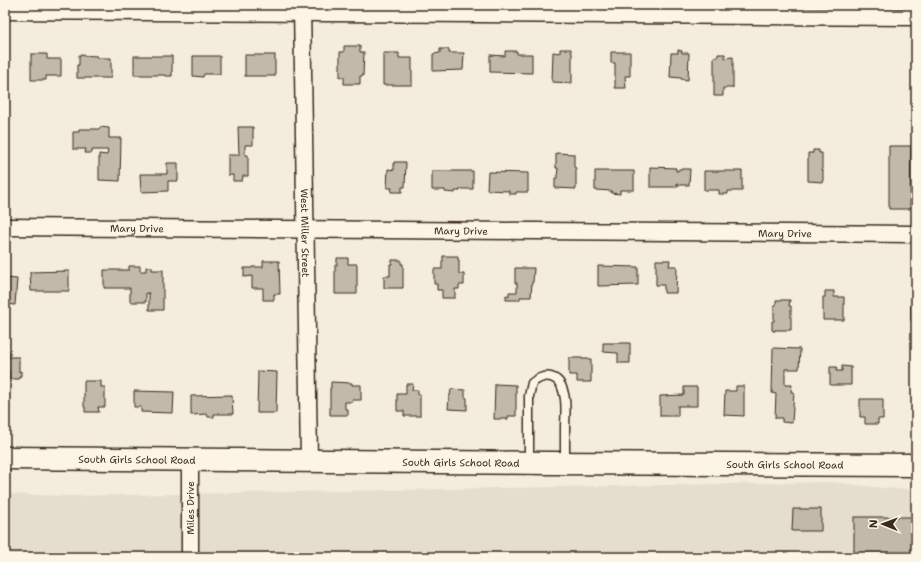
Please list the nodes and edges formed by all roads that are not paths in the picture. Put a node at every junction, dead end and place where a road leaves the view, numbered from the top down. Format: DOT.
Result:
graph roads {
  1 [pos="302,9"];
  2 [pos="5,11"];
  3 [pos="916,17"];
  4 [pos="5,228"];
  5 [pos="305,230"];
  6 [pos="916,234"];
  7 [pos="5,458"];
  8 [pos="190,460"];
  9 [pos="309,460"];
  10 [pos="528,463"];
  11 [pos="565,463"];
  12 [pos="916,465"];
  13 [pos="190,557"];
  1 -- 2 [label="street"];
  1 -- 3 [label="street"];
  1 -- 5 [label="street, West Miller Street"];
  4 -- 5 [label="street, Mary Drive"];
  5 -- 6 [label="street, Mary Drive"];
  5 -- 9 [label="street, West Miller Street"];
  7 -- 8 [label="main road, South Girls School Road"];
  8 -- 9 [label="main road, South Girls School Road"];
  8 -- 13 [label="street, Miles Drive"];
  9 -- 10 [label="main road, South Girls School Road"];
  10 -- 11 [label="main road, South Girls School Road"];
  10 -- 11 [label="lane"];
  11 -- 12 [label="main road, South Girls School Road"];
}
